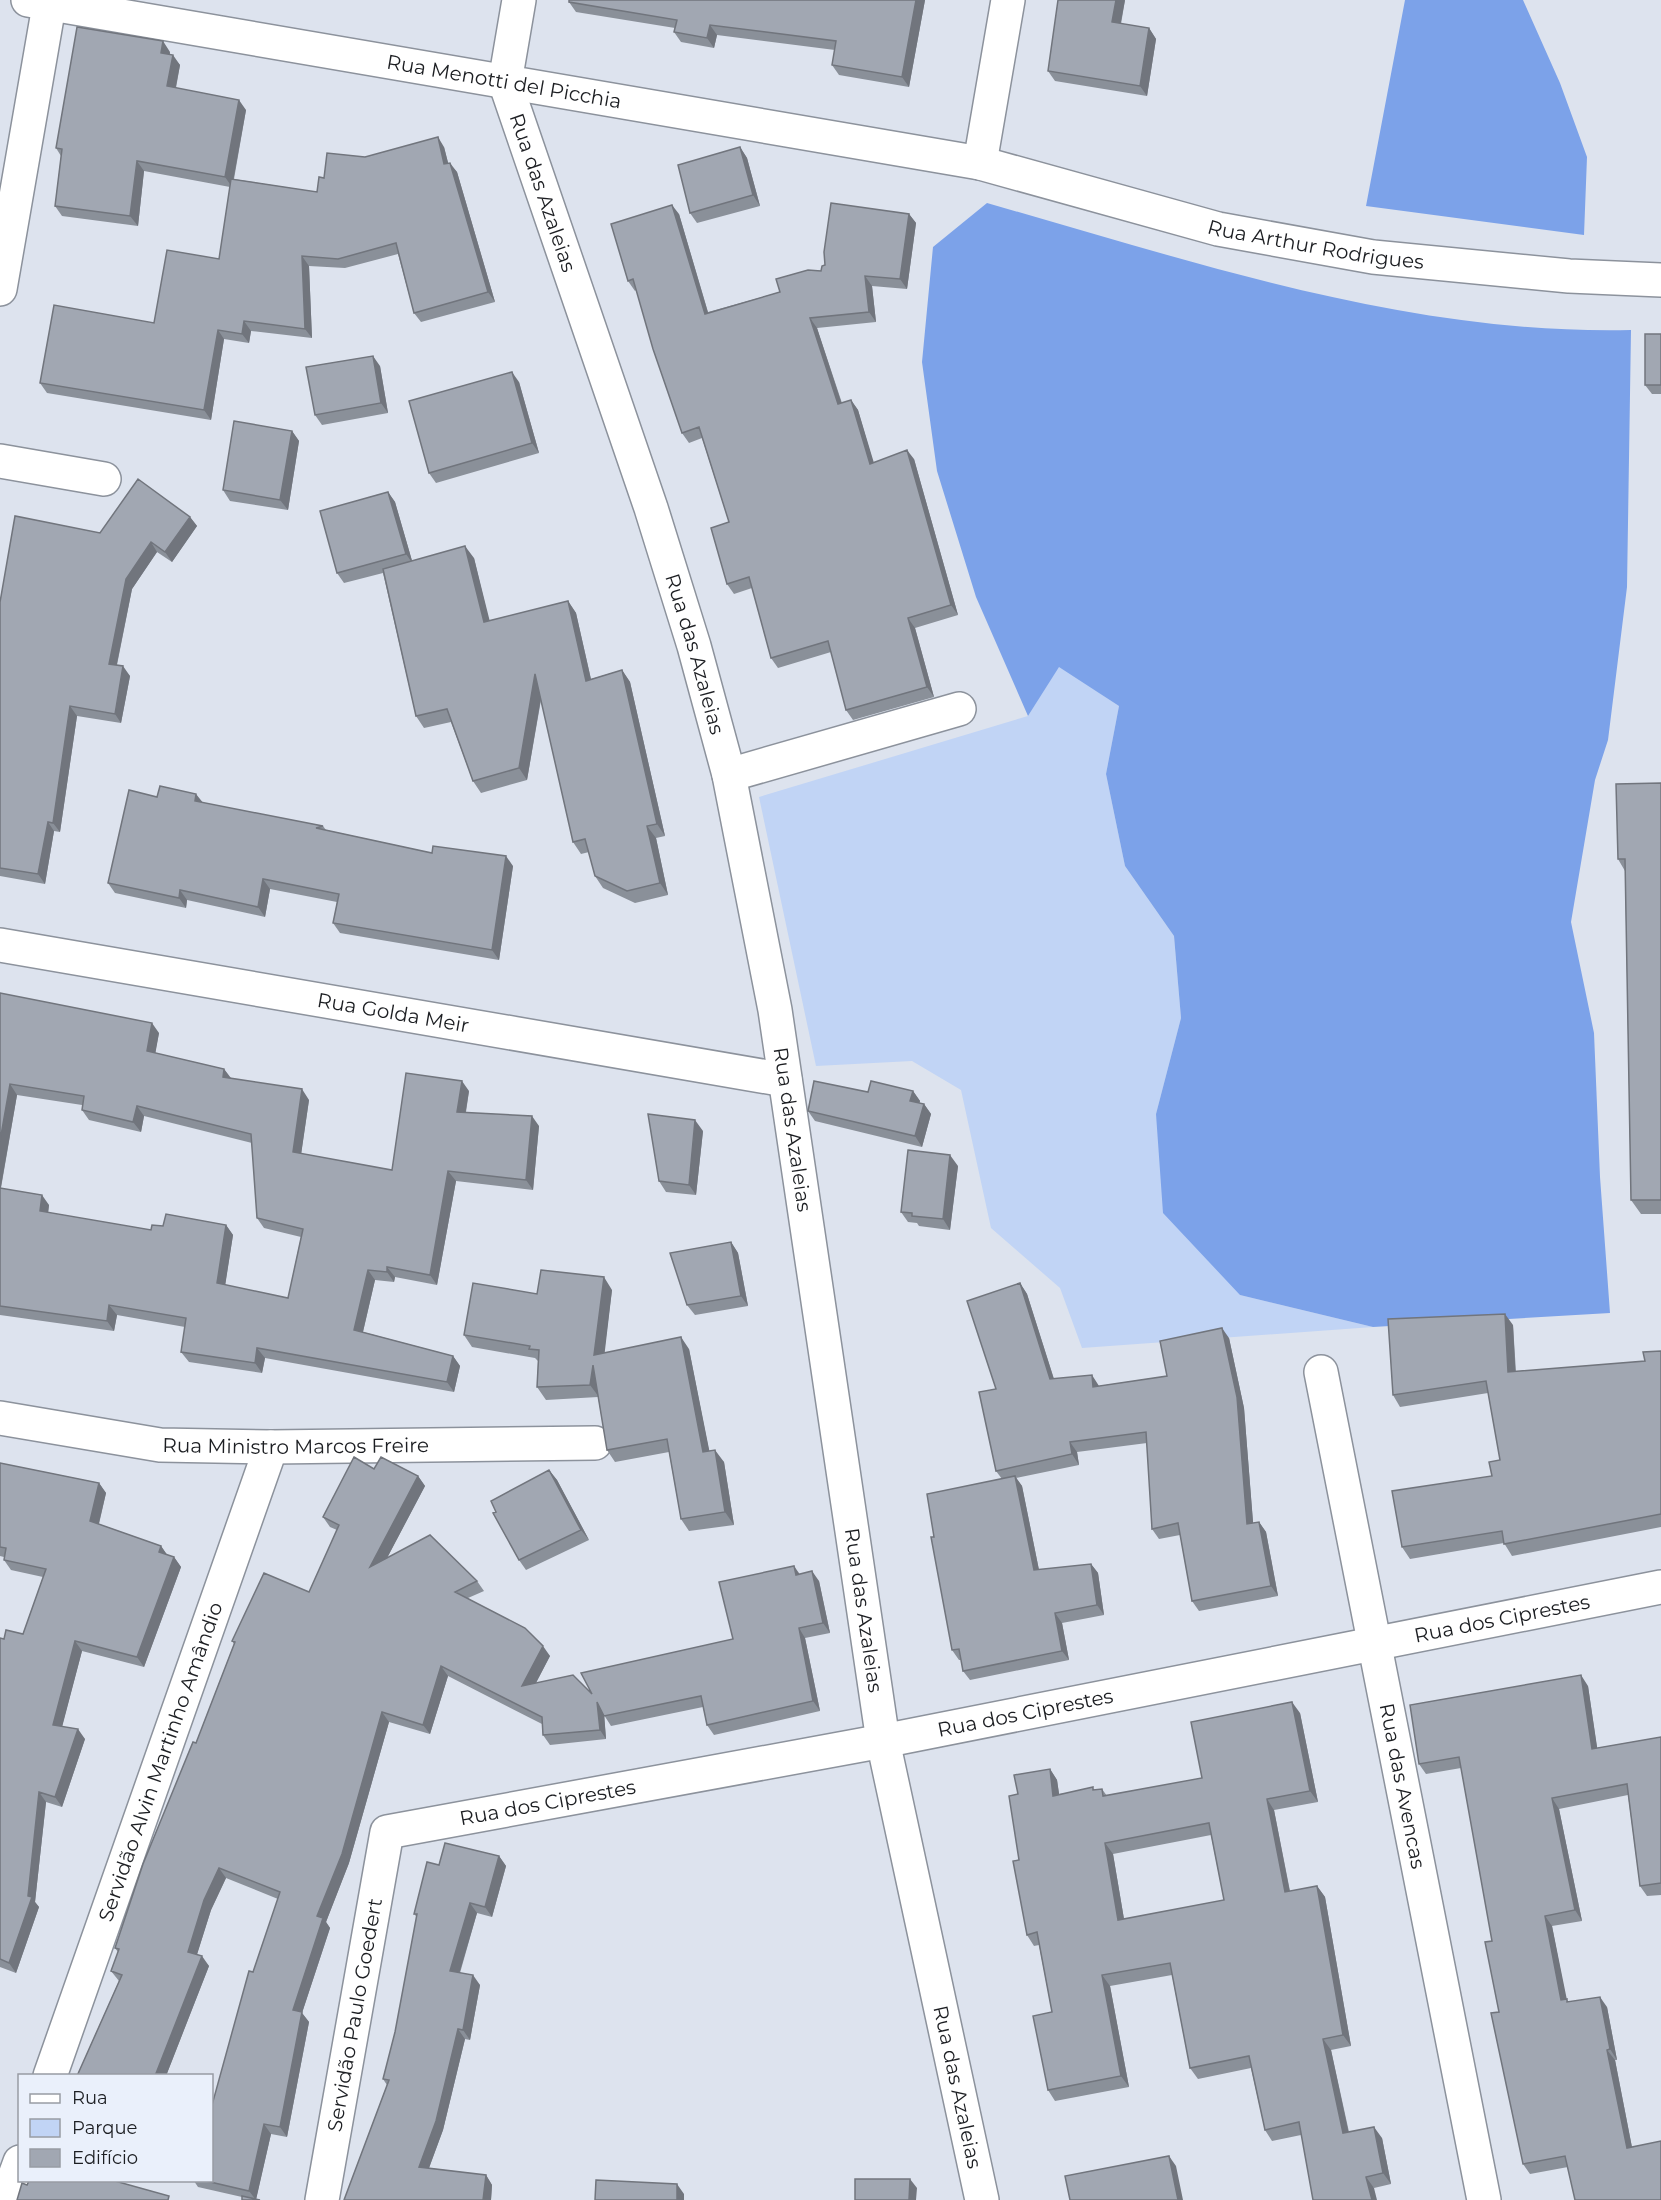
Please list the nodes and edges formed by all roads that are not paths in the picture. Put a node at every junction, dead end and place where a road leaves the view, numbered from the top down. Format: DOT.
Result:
graph roads {
  1 [pos="519,0"];
  2 [pos="1008,0"];
  3 [pos="43,1"];
  4 [pos="505,82"];
  5 [pos="980,163"];
  6 [pos="1661,280"];
  7 [pos="0,289"];
  8 [pos="0,461"];
  9 [pos="105,479"];
  10 [pos="959,709"];
  11 [pos="729,775"];
  12 [pos="0,945"];
  13 [pos="785,1080"];
  14 [pos="1321,1372"];
  15 [pos="0,1418"];
  16 [pos="595,1443"];
  17 [pos="271,1448"];
  18 [pos="1661,1587"];
  19 [pos="1374,1644"];
  20 [pos="883,1741"];
  21 [pos="387,1832"];
  22 [pos="51,2074"];
  23 [pos="18,2167"];
  24 [pos="6,2200"];
  25 [pos="322,2200"];
  26 [pos="982,2200"];
  27 [pos="1484,2200"];
  1 -- 4 [label="street"];
  2 -- 5 [label="street"];
  3 -- 4 [label="street, Rua Menotti del Picchia"];
  3 -- 7 [label="street"];
  4 -- 5 [label="street, Rua Menotti del Picchia"];
  4 -- 11 [label="street, Rua das Azaleias"];
  5 -- 6 [label="street, Rua Arthur Rodrigues"];
  8 -- 9 [label="street"];
  10 -- 11 [label="street"];
  11 -- 13 [label="street, Rua das Azaleias"];
  12 -- 13 [label="street, Rua Golda Meir"];
  13 -- 20 [label="street, Rua das Azaleias"];
  14 -- 19 [label="street, Rua das Avencas"];
  15 -- 17 [label="street, Rua Ministro Marcos Freire"];
  16 -- 17 [label="street, Rua Ministro Marcos Freire"];
  17 -- 22 [label="street, Servidão Alvin Martinho Amândio"];
  18 -- 19 [label="street, Rua dos Ciprestes"];
  19 -- 20 [label="street, Rua dos Ciprestes"];
  19 -- 27 [label="street, Rua das Avencas"];
  20 -- 21 [label="street, Rua dos Ciprestes"];
  20 -- 26 [label="street, Rua das Azaleias"];
  21 -- 25 [label="street, Servidão Paulo Goedert"];
  23 -- 24 [label="street"];
}
